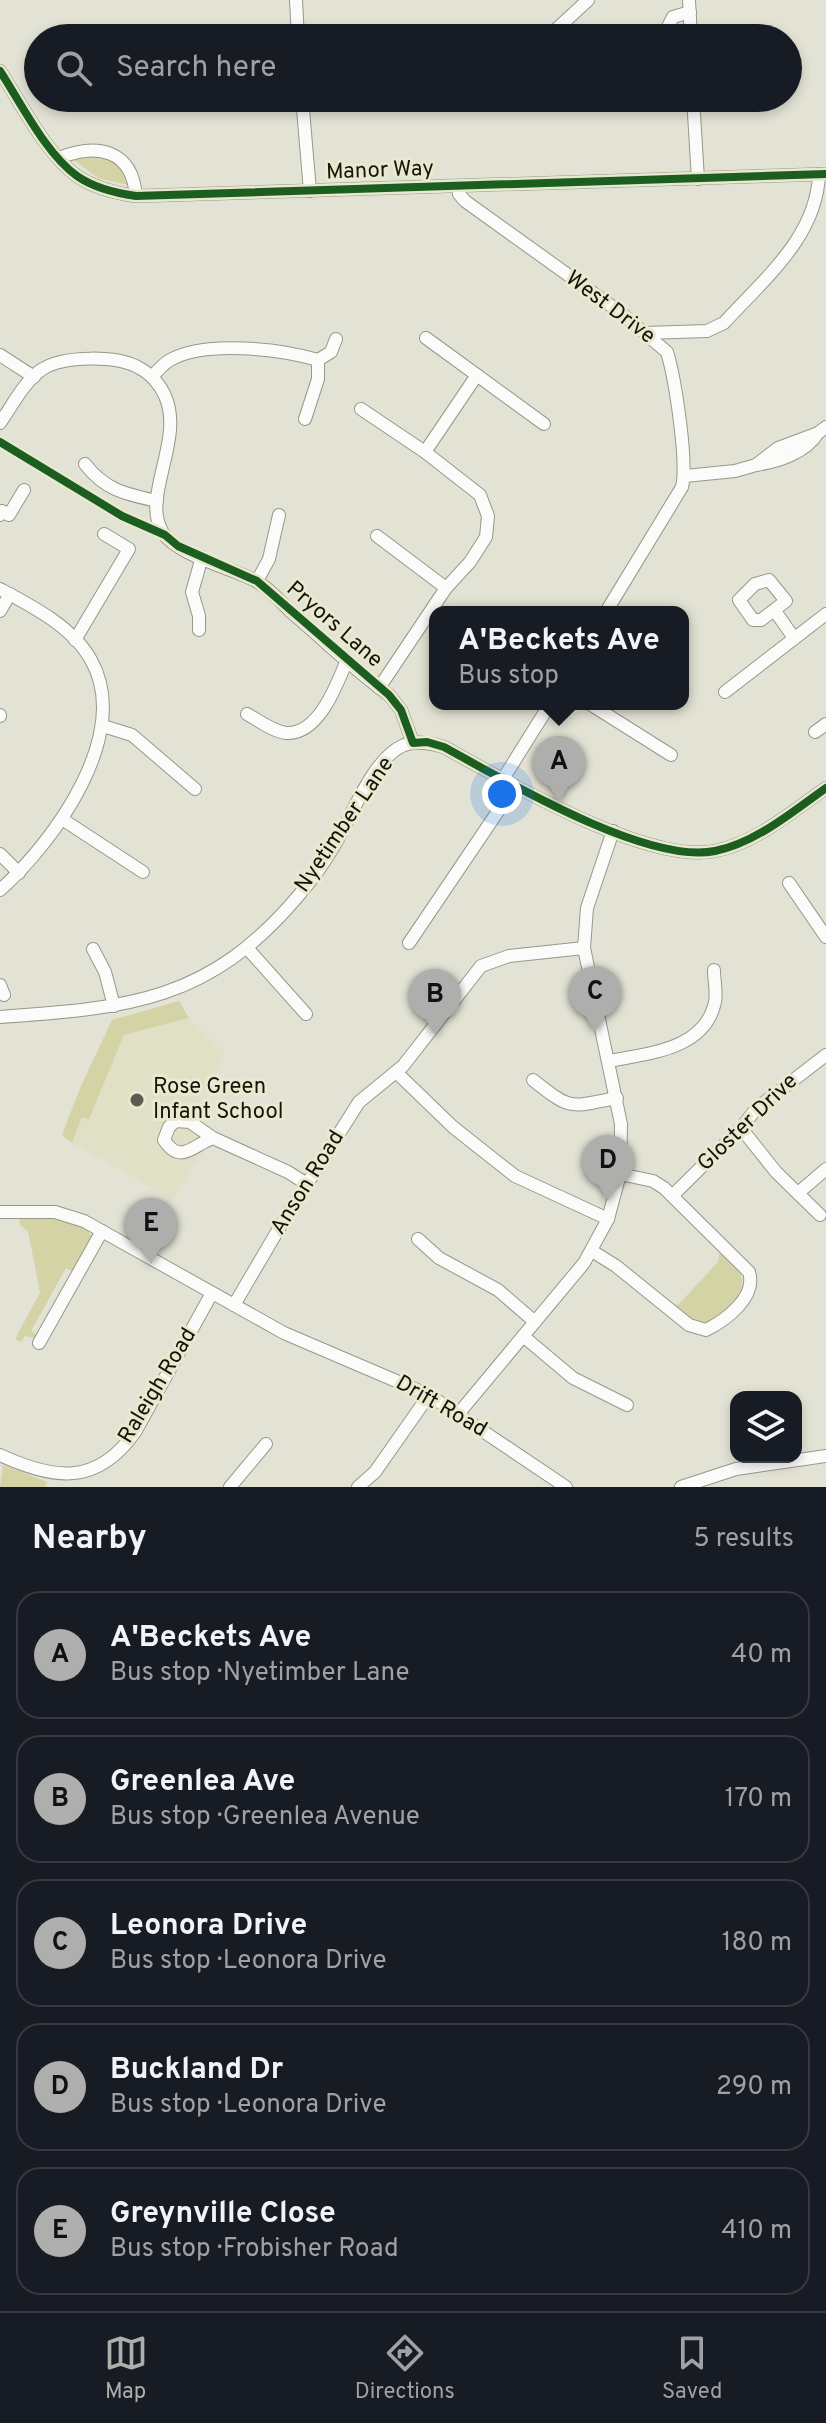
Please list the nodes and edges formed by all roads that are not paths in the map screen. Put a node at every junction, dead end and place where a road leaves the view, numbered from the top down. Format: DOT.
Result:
graph roads {
  1 [pos="296,0"];
  2 [pos="588,0"];
  3 [pos="689,6"];
  4 [pos="297,24"];
  5 [pos="562,24"];
  6 [pos="669,24"];
  7 [pos="0,71"];
  8 [pos="24,106"];
  9 [pos="28,112"];
  10 [pos="303,112"];
  11 [pos="694,112"];
  12 [pos="59,158"];
  13 [pos="822,174"];
  14 [pos="698,179"];
  15 [pos="458,186"];
  16 [pos="310,191"];
  17 [pos="136,196"];
  18 [pos="685,332"];
  19 [pos="645,333"];
  20 [pos="426,338"];
  21 [pos="336,339"];
  22 [pos="667,352"];
  23 [pos="0,355"];
  24 [pos="318,360"];
  25 [pos="477,375"];
  26 [pos="34,377"];
  27 [pos="152,377"];
  28 [pos="361,409"];
  29 [pos="305,419"];
  30 [pos="0,423"];
  31 [pos="544,424"];
  32 [pos="822,430"];
  33 [pos="425,452"];
  34 [pos="85,464"];
  35 [pos="685,476"];
  36 [pos="24,490"];
  37 [pos="157,501"];
  38 [pos="0,515"];
  39 [pos="279,515"];
  40 [pos="104,534"];
  41 [pos="377,536"];
  42 [pos="202,557"];
  43 [pos="257,581"];
  44 [pos="446,588"];
  45 [pos="5,592"];
  46 [pos="434,606"];
  47 [pos="610,606"];
  48 [pos="0,611"];
  49 [pos="775,611"];
  50 [pos="429,613"];
  51 [pos="824,618"];
  52 [pos="199,630"];
  53 [pos="794,638"];
  54 [pos="75,640"];
  55 [pos="347,660"];
  56 [pos="379,688"];
  57 [pos="725,692"];
  58 [pos="546,710"];
  59 [pos="600,710"];
  60 [pos="247,714"];
  61 [pos="103,726"];
  62 [pos="413,743"];
  63 [pos="671,755"];
  64 [pos="503,779"];
  65 [pos="515,786"];
  66 [pos="826,788"];
  67 [pos="195,789"];
  68 [pos="62,819"];
  69 [pos="613,831"];
  70 [pos="0,854"];
  71 [pos="143,872"];
  72 [pos="19,873"];
  73 [pos="789,883"];
  74 [pos="0,890"];
  75 [pos="826,937"];
  76 [pos="409,943"];
  77 [pos="247,948"];
  78 [pos="584,948"];
  79 [pos="93,949"];
  80 [pos="714,970"];
  81 [pos="114,1006"];
  82 [pos="306,1014"];
  83 [pos="0,1017"];
  84 [pos="826,1055"];
  85 [pos="610,1061"];
  86 [pos="396,1072"];
  87 [pos="533,1080"];
  88 [pos="617,1098"];
  89 [pos="741,1128"];
  90 [pos="213,1138"];
  91 [pos="826,1169"];
  92 [pos="620,1174"];
  93 [pos="307,1184"];
  94 [pos="798,1193"];
  95 [pos="673,1195"];
  96 [pos="0,1212"];
  97 [pos="820,1215"];
  98 [pos="608,1219"];
  99 [pos="102,1231"];
  100 [pos="418,1239"];
  101 [pos="592,1251"];
  102 [pos="212,1293"];
  103 [pos="234,1305"];
  104 [pos="535,1322"];
  105 [pos="523,1336"];
  106 [pos="39,1343"];
  107 [pos="429,1395"];
  108 [pos="627,1405"];
  109 [pos="459,1413"];
  110 [pos="266,1444"];
  111 [pos="0,1455"];
  112 [pos="826,1456"];
  113 [pos="230,1487"];
  114 [pos="358,1487"];
  115 [pos="566,1487"];
  116 [pos="681,1487"];
  1 -- 4 [label="street"];
  2 -- 5 [label="street"];
  3 -- 6 [label="street"];
  7 -- 8 [label="street, Manor Way"];
  9 -- 12 [label="street, Manor Way"];
  10 -- 16 [label="street"];
  11 -- 14 [label="street"];
  12 -- 17 [label="street, Manor Way"];
  12 -- 17 [label="street"];
  13 -- 14 [label="street, Manor Way"];
  13 -- 18 [label="street"];
  14 -- 15 [label="street, Manor Way"];
  15 -- 16 [label="street, Manor Way"];
  15 -- 19 [label="street, West Drive"];
  16 -- 17 [label="street, Manor Way"];
  18 -- 19 [label="street"];
  18 -- 22 [label="street"];
  19 -- 22 [label="street, West Drive"];
  20 -- 25 [label="street"];
  21 -- 24 [label="street"];
  22 -- 35 [label="street, West Drive"];
  23 -- 26 [label="street"];
  24 -- 27 [label="street"];
  24 -- 29 [label="street"];
  25 -- 31 [label="street"];
  25 -- 33 [label="street"];
  26 -- 27 [label="street"];
  26 -- 30 [label="street"];
  27 -- 37 [label="street, Pryors Lane"];
  28 -- 33 [label="street"];
  32 -- 35 [label="street"];
  33 -- 44 [label="street"];
  34 -- 37 [label="street"];
  35 -- 47 [label="street"];
  36 -- 38 [label="street"];
  37 -- 42 [label="street, Pryors Lane"];
  39 -- 43 [label="street"];
  40 -- 54 [label="street"];
  41 -- 44 [label="street"];
  42 -- 43 [label="street, Pryors Lane"];
  42 -- 52 [label="street"];
  43 -- 55 [label="street, Pryors Lane"];
  44 -- 46 [label="street"];
  45 -- 48 [label="street"];
  45 -- 54 [label="street"];
  49 -- 53 [label="street"];
  50 -- 56 [label="street"];
  51 -- 53 [label="street"];
  53 -- 57 [label="street"];
  54 -- 61 [label="street"];
  55 -- 56 [label="street, Pryors Lane"];
  55 -- 60 [label="street"];
  56 -- 62 [label="street, Pryors Lane"];
  58 -- 64 [label="street"];
  59 -- 63 [label="street"];
  61 -- 67 [label="street"];
  61 -- 68 [label="street"];
  62 -- 64 [label="street, Nyetimber Lane"];
  62 -- 77 [label="street, Nyetimber Lane"];
  64 -- 65 [label="street, Nyetimber Lane"];
  65 -- 69 [label="street, Nyetimber Lane"];
  65 -- 76 [label="street"];
  66 -- 69 [label="street, Nyetimber Lane"];
  68 -- 71 [label="street"];
  68 -- 72 [label="street"];
  69 -- 78 [label="street"];
  70 -- 72 [label="street"];
  72 -- 74 [label="street"];
  73 -- 75 [label="street"];
  77 -- 81 [label="street, Nyetimber Lane"];
  77 -- 82 [label="street"];
  78 -- 85 [label="street"];
  78 -- 86 [label="street, Anson Road"];
  79 -- 81 [label="street"];
  80 -- 85 [label="street"];
  81 -- 83 [label="street, Nyetimber Lane"];
  84 -- 89 [label="street, Gloster Drive"];
  85 -- 88 [label="street"];
  86 -- 93 [label="street, Anson Road"];
  86 -- 98 [label="street"];
  87 -- 88 [label="street"];
  88 -- 92 [label="street"];
  89 -- 94 [label="street"];
  89 -- 95 [label="street, Gloster Drive"];
  90 -- 93 [label="street"];
  91 -- 94 [label="street"];
  92 -- 95 [label="street"];
  92 -- 98 [label="street"];
  93 -- 103 [label="street, Anson Road"];
  94 -- 97 [label="street"];
  95 -- 101 [label="street"];
  96 -- 99 [label="street, Drift Road"];
  98 -- 101 [label="street"];
  99 -- 102 [label="street, Drift Road"];
  99 -- 106 [label="street"];
  100 -- 104 [label="street"];
  101 -- 104 [label="street"];
  102 -- 103 [label="street, Drift Road"];
  102 -- 111 [label="street, Raleigh Road"];
  103 -- 107 [label="street, Drift Road"];
  104 -- 105 [label="street"];
  105 -- 108 [label="street"];
  105 -- 109 [label="street"];
  107 -- 109 [label="street, Drift Road"];
  107 -- 114 [label="street"];
  109 -- 115 [label="street, Drift Road"];
  110 -- 113 [label="street"];
  112 -- 116 [label="street"];
}
